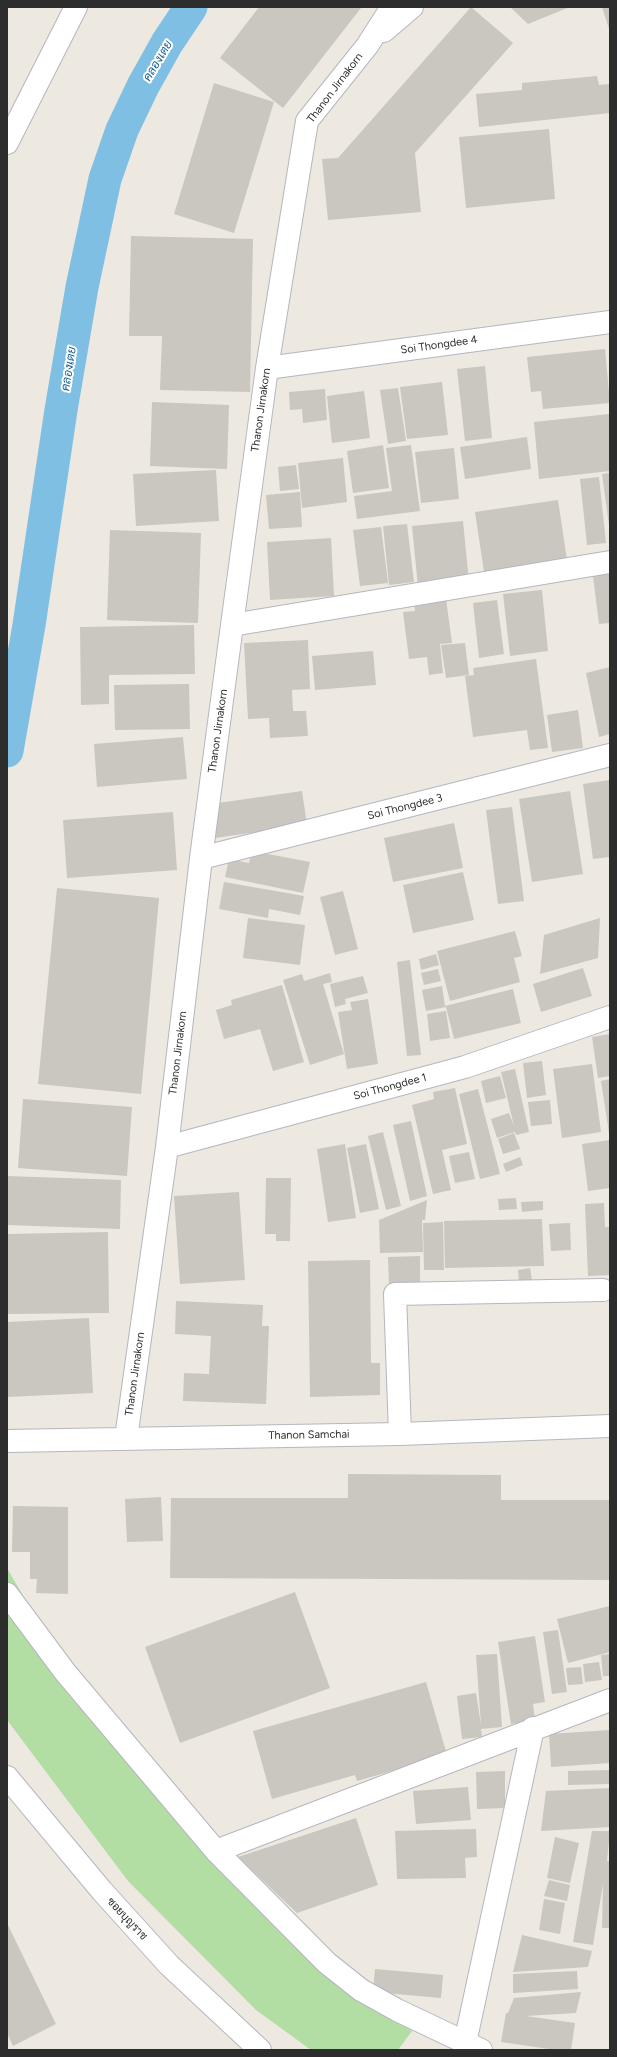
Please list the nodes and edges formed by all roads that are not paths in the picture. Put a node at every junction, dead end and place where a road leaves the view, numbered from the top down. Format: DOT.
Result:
graph roads {
  1 [pos="76,7"];
  2 [pos="392,7"];
  3 [pos="412,7"];
  4 [pos="367,46"];
  5 [pos="7,143"];
  6 [pos="610,322"];
  7 [pos="267,368"];
  8 [pos="610,562"];
  9 [pos="232,625"];
  10 [pos="610,755"];
  11 [pos="201,858"];
  12 [pos="610,1016"];
  13 [pos="167,1147"];
  14 [pos="603,1290"];
  15 [pos="610,1426"];
  16 [pos="400,1434"];
  17 [pos="126,1438"];
  18 [pos="7,1441"];
  19 [pos="7,1594"];
  20 [pos="610,1700"];
  21 [pos="533,1728"];
  22 [pos="7,1777"];
  23 [pos="216,1851"];
  24 [pos="473,2046"];
  25 [pos="260,2050"];
  1 -- 5 [label="street"];
  2 -- 4 [label="street"];
  3 -- 4 [label="street"];
  4 -- 7 [label="street, Thanon Jirnakorn"];
  6 -- 7 [label="street, Soi Thongdee 4"];
  7 -- 9 [label="street, Thanon Jirnakorn"];
  8 -- 9 [label="street"];
  9 -- 11 [label="street, Thanon Jirnakorn"];
  10 -- 11 [label="street, Soi Thongdee 3"];
  11 -- 13 [label="street, Thanon Jirnakorn"];
  12 -- 13 [label="street, Soi Thongdee 1"];
  13 -- 17 [label="street, Thanon Jirnakorn"];
  14 -- 16 [label="street"];
  15 -- 16 [label="street, Thanon Samchai"];
  16 -- 17 [label="street, Thanon Samchai"];
  17 -- 18 [label="street, Thanon Samchai"];
  19 -- 23 [label="street"];
  20 -- 21 [label="street"];
  21 -- 23 [label="street"];
  21 -- 24 [label="street"];
  22 -- 25 [label="street, ซอยบุญราช"];
  23 -- 24 [label="street"];
}
